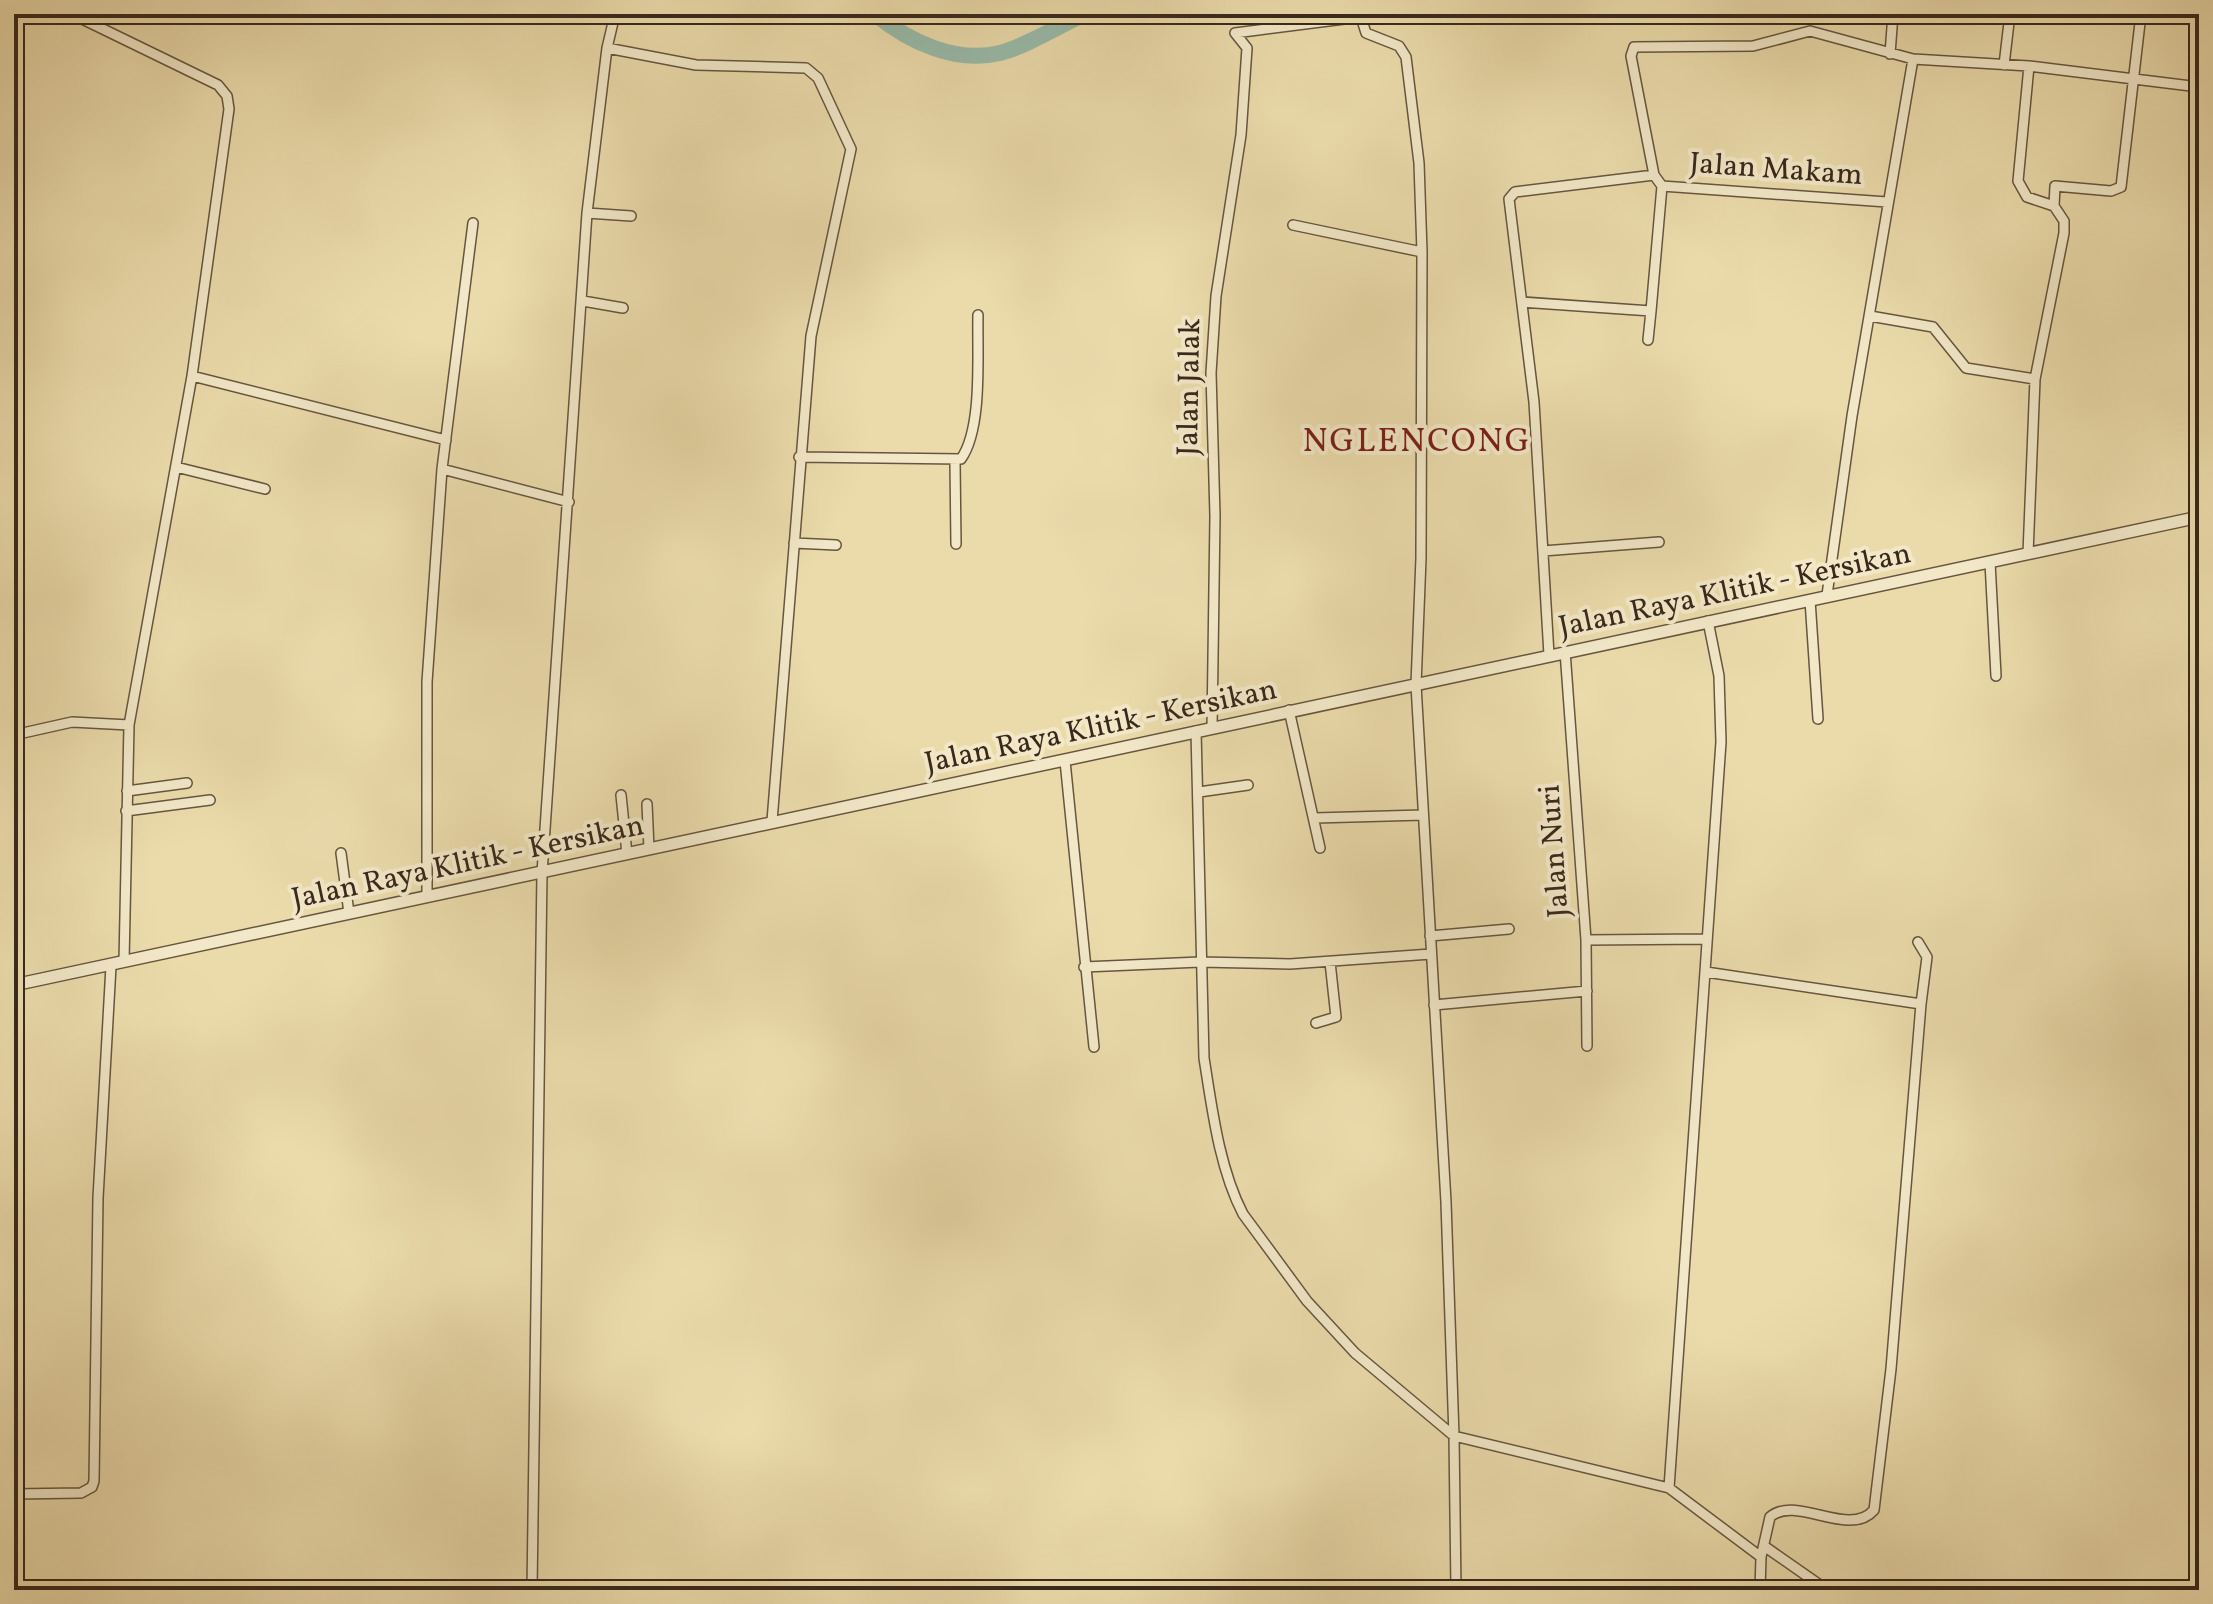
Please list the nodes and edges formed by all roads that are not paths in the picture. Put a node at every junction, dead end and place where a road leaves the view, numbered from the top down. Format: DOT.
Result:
graph roads {
  1 [pos="72,14"];
  2 [pos="615,14"];
  3 [pos="1893,14"];
  4 [pos="2010,14"];
  5 [pos="2141,14"];
  6 [pos="1360,16"];
  7 [pos="607,48"];
  8 [pos="1890,54"];
  9 [pos="1913,59"];
  10 [pos="2004,65"];
  11 [pos="2029,66"];
  12 [pos="2135,78"];
  13 [pos="2199,87"];
  14 [pos="1654,175"];
  15 [pos="1662,186"];
  16 [pos="1887,202"];
  17 [pos="2054,206"];
  18 [pos="587,213"];
  19 [pos="631,216"];
  20 [pos="473,223"];
  21 [pos="1293,225"];
  22 [pos="1422,252"];
  23 [pos="583,301"];
  24 [pos="1522,302"];
  25 [pos="623,308"];
  26 [pos="1651,311"];
  27 [pos="978,315"];
  28 [pos="1870,316"];
  29 [pos="1648,340"];
  30 [pos="192,376"];
  31 [pos="2035,379"];
  32 [pos="446,440"];
  33 [pos="799,457"];
  34 [pos="955,462"];
  35 [pos="176,467"];
  36 [pos="442,469"];
  37 [pos="265,489"];
  38 [pos="569,502"];
  39 [pos="2199,517"];
  40 [pos="1659,542"];
  41 [pos="794,543"];
  42 [pos="956,544"];
  43 [pos="836,545"];
  44 [pos="1543,551"];
  45 [pos="2028,554"];
  46 [pos="1990,562"];
  47 [pos="1827,595"];
  48 [pos="1810,600"];
  49 [pos="1708,621"];
  50 [pos="1565,651"];
  51 [pos="1549,655"];
  52 [pos="1996,676"];
  53 [pos="1416,685"];
  54 [pos="1289,710"];
  55 [pos="1818,719"];
  56 [pos="129,725"];
  57 [pos="1212,728"];
  58 [pos="1196,731"];
  59 [pos="14,735"];
  60 [pos="1065,761"];
  61 [pos="187,783"];
  62 [pos="1248,785"];
  63 [pos="127,791"];
  64 [pos="1199,792"];
  65 [pos="621,795"];
  66 [pos="210,800"];
  67 [pos="647,804"];
  68 [pos="126,811"];
  69 [pos="1423,815"];
  70 [pos="1315,818"];
  71 [pos="772,821"];
  72 [pos="1320,848"];
  73 [pos="649,849"];
  74 [pos="341,853"];
  75 [pos="627,854"];
  76 [pos="542,873"];
  77 [pos="427,896"];
  78 [pos="349,913"];
  79 [pos="1509,929"];
  80 [pos="1430,936"];
  81 [pos="1707,939"];
  82 [pos="1586,940"];
  83 [pos="1918,942"];
  84 [pos="1431,954"];
  85 [pos="1200,962"];
  86 [pos="1330,962"];
  87 [pos="118,964"];
  88 [pos="1084,967"];
  89 [pos="1706,972"];
  90 [pos="14,985"];
  91 [pos="1587,991"];
  92 [pos="1921,1004"];
  93 [pos="1434,1005"];
  94 [pos="1316,1023"];
  95 [pos="1587,1046"];
  96 [pos="1094,1047"];
  97 [pos="1454,1436"];
  98 [pos="1669,1488"];
  99 [pos="14,1494"];
  100 [pos="1764,1546"];
  101 [pos="1761,1557"];
  102 [pos="532,1590"];
  103 [pos="1456,1590"];
  104 [pos="1760,1590"];
  105 [pos="1827,1590"];
  1 -- 30 [label="street"];
  2 -- 7 [label="street"];
  3 -- 8 [label="street"];
  4 -- 10 [label="street"];
  5 -- 12 [label="street"];
  6 -- 22 [label="street"];
  6 -- 57 [label="street, Jalan Jalak"];
  7 -- 18 [label="street"];
  7 -- 33 [label="street"];
  8 -- 9 [label="street"];
  8 -- 14 [label="street"];
  9 -- 10 [label="street"];
  9 -- 16 [label="street"];
  10 -- 11 [label="street"];
  11 -- 12 [label="street"];
  11 -- 17 [label="street"];
  12 -- 13 [label="street"];
  12 -- 17 [label="street"];
  14 -- 15 [label="street"];
  14 -- 24 [label="street"];
  15 -- 16 [label="street, Jalan Makam"];
  15 -- 26 [label="street"];
  16 -- 28 [label="street"];
  17 -- 31 [label="street"];
  18 -- 19 [label="street"];
  18 -- 23 [label="street"];
  20 -- 32 [label="street"];
  21 -- 22 [label="street"];
  22 -- 53 [label="street"];
  23 -- 25 [label="street"];
  23 -- 38 [label="street"];
  24 -- 26 [label="street"];
  24 -- 44 [label="street"];
  26 -- 29 [label="street"];
  27 -- 34 [label="street"];
  28 -- 31 [label="street"];
  28 -- 47 [label="street"];
  30 -- 32 [label="street"];
  30 -- 35 [label="street"];
  31 -- 45 [label="street"];
  32 -- 36 [label="street"];
  33 -- 34 [label="street"];
  33 -- 41 [label="street"];
  34 -- 42 [label="street"];
  35 -- 37 [label="street"];
  35 -- 56 [label="street"];
  36 -- 38 [label="street"];
  36 -- 77 [label="street"];
  38 -- 76 [label="street"];
  39 -- 45 [label="street, Jalan Raya Klitik - Kersikan"];
  40 -- 44 [label="street"];
  41 -- 43 [label="street"];
  41 -- 71 [label="street"];
  44 -- 51 [label="street"];
  45 -- 46 [label="street, Jalan Raya Klitik - Kersikan"];
  46 -- 47 [label="street, Jalan Raya Klitik - Kersikan"];
  46 -- 52 [label="street"];
  47 -- 48 [label="street, Jalan Raya Klitik - Kersikan"];
  48 -- 49 [label="street, Jalan Raya Klitik - Kersikan"];
  48 -- 55 [label="street"];
  49 -- 50 [label="street, Jalan Raya Klitik - Kersikan"];
  49 -- 81 [label="street"];
  50 -- 51 [label="street, Jalan Raya Klitik - Kersikan"];
  50 -- 82 [label="street, Jalan Nuri"];
  51 -- 53 [label="street, Jalan Raya Klitik - Kersikan"];
  53 -- 54 [label="street, Jalan Raya Klitik - Kersikan"];
  53 -- 69 [label="street"];
  54 -- 57 [label="street, Jalan Raya Klitik - Kersikan"];
  54 -- 70 [label="street"];
  56 -- 59 [label="street"];
  56 -- 63 [label="street"];
  57 -- 58 [label="street, Jalan Raya Klitik - Kersikan"];
  58 -- 60 [label="street, Jalan Raya Klitik - Kersikan"];
  58 -- 64 [label="street"];
  60 -- 71 [label="street, Jalan Raya Klitik - Kersikan"];
  60 -- 88 [label="street"];
  61 -- 63 [label="street"];
  62 -- 64 [label="street"];
  63 -- 68 [label="street"];
  64 -- 85 [label="street"];
  65 -- 75 [label="street"];
  66 -- 68 [label="street"];
  67 -- 73 [label="street"];
  68 -- 87 [label="street"];
  69 -- 70 [label="street"];
  69 -- 80 [label="street"];
  70 -- 72 [label="street"];
  71 -- 73 [label="street, Jalan Raya Klitik - Kersikan"];
  73 -- 75 [label="street, Jalan Raya Klitik - Kersikan"];
  74 -- 78 [label="street"];
  75 -- 76 [label="street, Jalan Raya Klitik - Kersikan"];
  76 -- 77 [label="street, Jalan Raya Klitik - Kersikan"];
  76 -- 102 [label="street"];
  77 -- 78 [label="street, Jalan Raya Klitik - Kersikan"];
  78 -- 87 [label="street, Jalan Raya Klitik - Kersikan"];
  79 -- 80 [label="street"];
  80 -- 84 [label="street"];
  81 -- 82 [label="street"];
  81 -- 89 [label="street"];
  82 -- 91 [label="street, Jalan Nuri"];
  83 -- 92 [label="street"];
  84 -- 86 [label="street"];
  84 -- 93 [label="street"];
  85 -- 86 [label="street"];
  85 -- 88 [label="street"];
  85 -- 97 [label="street"];
  86 -- 94 [label="street"];
  87 -- 90 [label="street, Jalan Raya Klitik - Kersikan"];
  87 -- 99 [label="street"];
  88 -- 96 [label="street"];
  89 -- 92 [label="street"];
  89 -- 98 [label="street"];
  91 -- 93 [label="street"];
  91 -- 95 [label="street, Jalan Nuri"];
  92 -- 100 [label="street"];
  93 -- 97 [label="street"];
  97 -- 98 [label="street"];
  97 -- 103 [label="street"];
  98 -- 101 [label="street"];
  100 -- 101 [label="street"];
  100 -- 105 [label="street"];
  101 -- 104 [label="street"];
}
